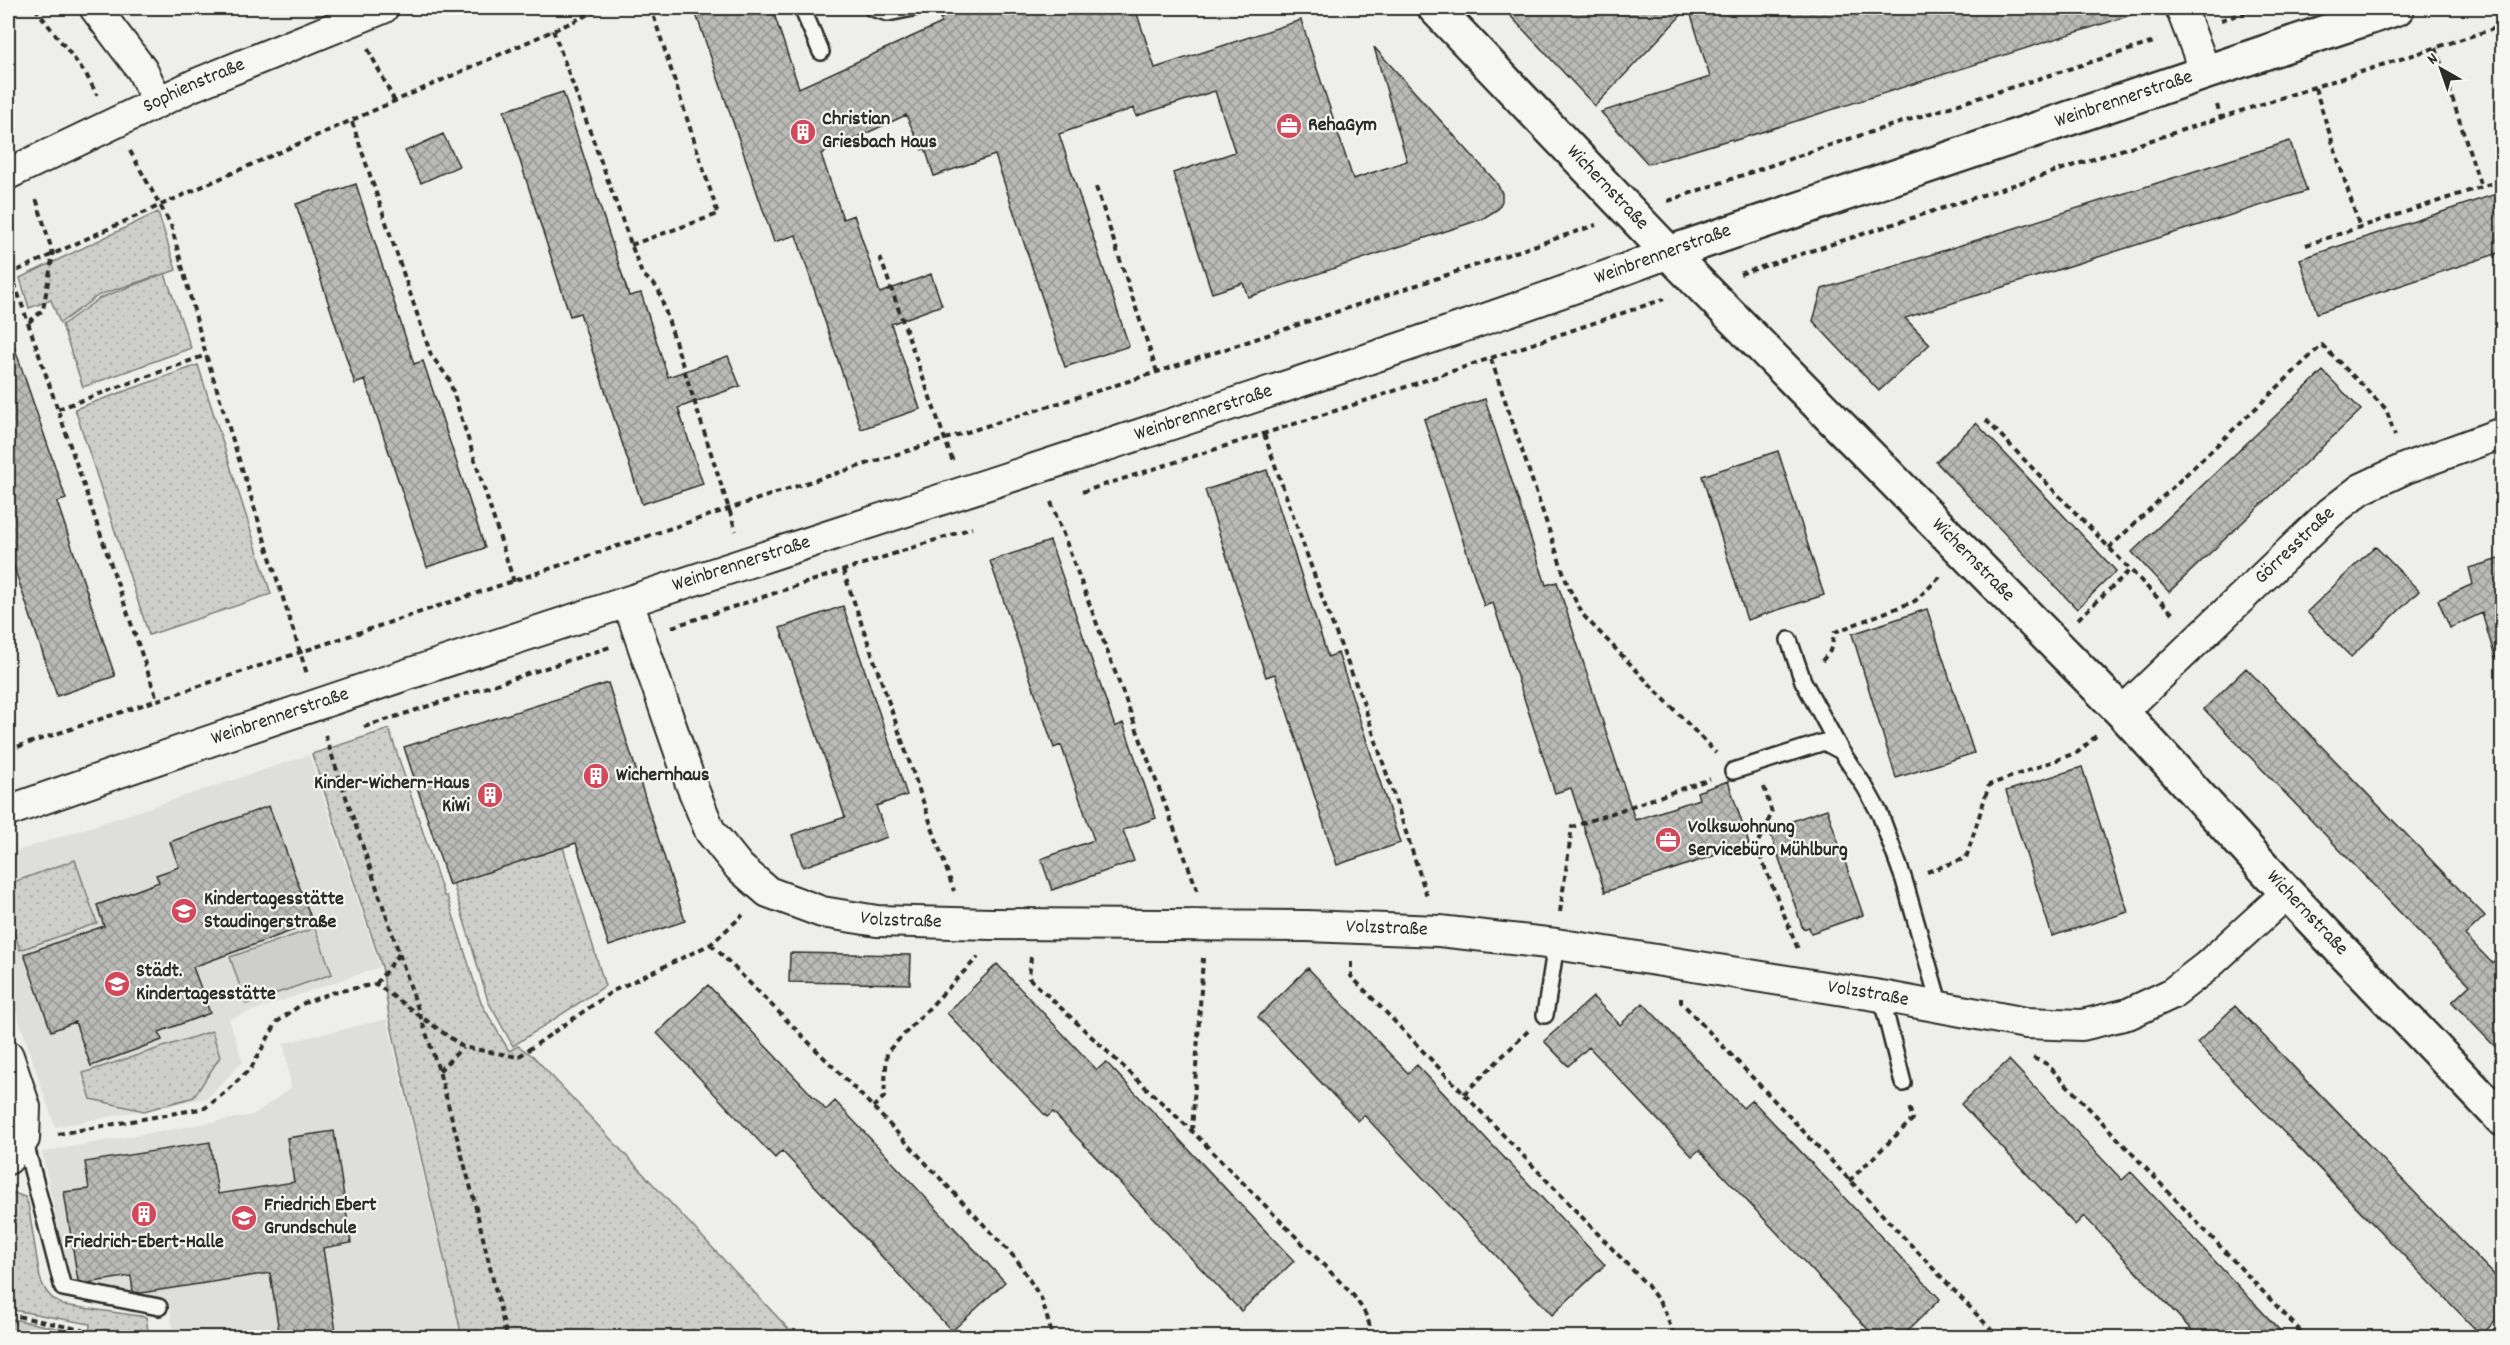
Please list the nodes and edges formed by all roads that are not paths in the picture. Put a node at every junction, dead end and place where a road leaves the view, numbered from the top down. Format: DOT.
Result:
graph roads {
  1 [pos="95,8"];
  2 [pos="383,8"];
  3 [pos="802,8"];
  4 [pos="872,8"];
  5 [pos="913,8"];
  6 [pos="1435,8"];
  7 [pos="2397,8"];
  8 [pos="2185,19"];
  9 [pos="821,52"];
  10 [pos="2205,70"];
  11 [pos="158,102"];
  12 [pos="17,170"];
  13 [pos="1669,253"];
  14 [pos="2502,433"];
  15 [pos="628,602"];
  16 [pos="1789,640"];
  17 [pos="2122,712"];
  18 [pos="1841,751"];
  19 [pos="1733,771"];
  20 [pos="8,811"];
  21 [pos="2287,893"];
  22 [pos="1556,944"];
  23 [pos="1881,996"];
  24 [pos="1940,1006"];
  25 [pos="1545,1014"];
  26 [pos="8,1056"];
  27 [pos="1903,1083"];
  28 [pos="2502,1119"];
  29 [pos="16,1149"];
  30 [pos="159,1307"];
  1 -- 11 [label="street"];
  2 -- 11 [label="street, Sophienstraße"];
  3 -- 9 [label="lane"];
  4 -- 5 [label="lane"];
  6 -- 13 [label="street, Wichernstraße"];
  7 -- 10 [label="street, Weinbrennerstraße"];
  8 -- 10 [label="street"];
  10 -- 13 [label="street, Weinbrennerstraße"];
  11 -- 12 [label="street, Sophienstraße"];
  13 -- 15 [label="street, Weinbrennerstraße"];
  13 -- 17 [label="street, Wichernstraße"];
  14 -- 17 [label="street, Görresstraße"];
  15 -- 20 [label="street, Weinbrennerstraße"];
  15 -- 22 [label="street, Volzstraße"];
  16 -- 18 [label="lane"];
  17 -- 21 [label="street, Wichernstraße"];
  18 -- 19 [label="lane"];
  18 -- 24 [label="lane"];
  21 -- 24 [label="street, Volzstraße"];
  21 -- 28 [label="street, Wichernstraße"];
  22 -- 23 [label="street, Volzstraße"];
  22 -- 25 [label="lane"];
  23 -- 24 [label="street, Volzstraße"];
  23 -- 27 [label="lane"];
  26 -- 29 [label="street"];
  29 -- 30 [label="lane"];
}
